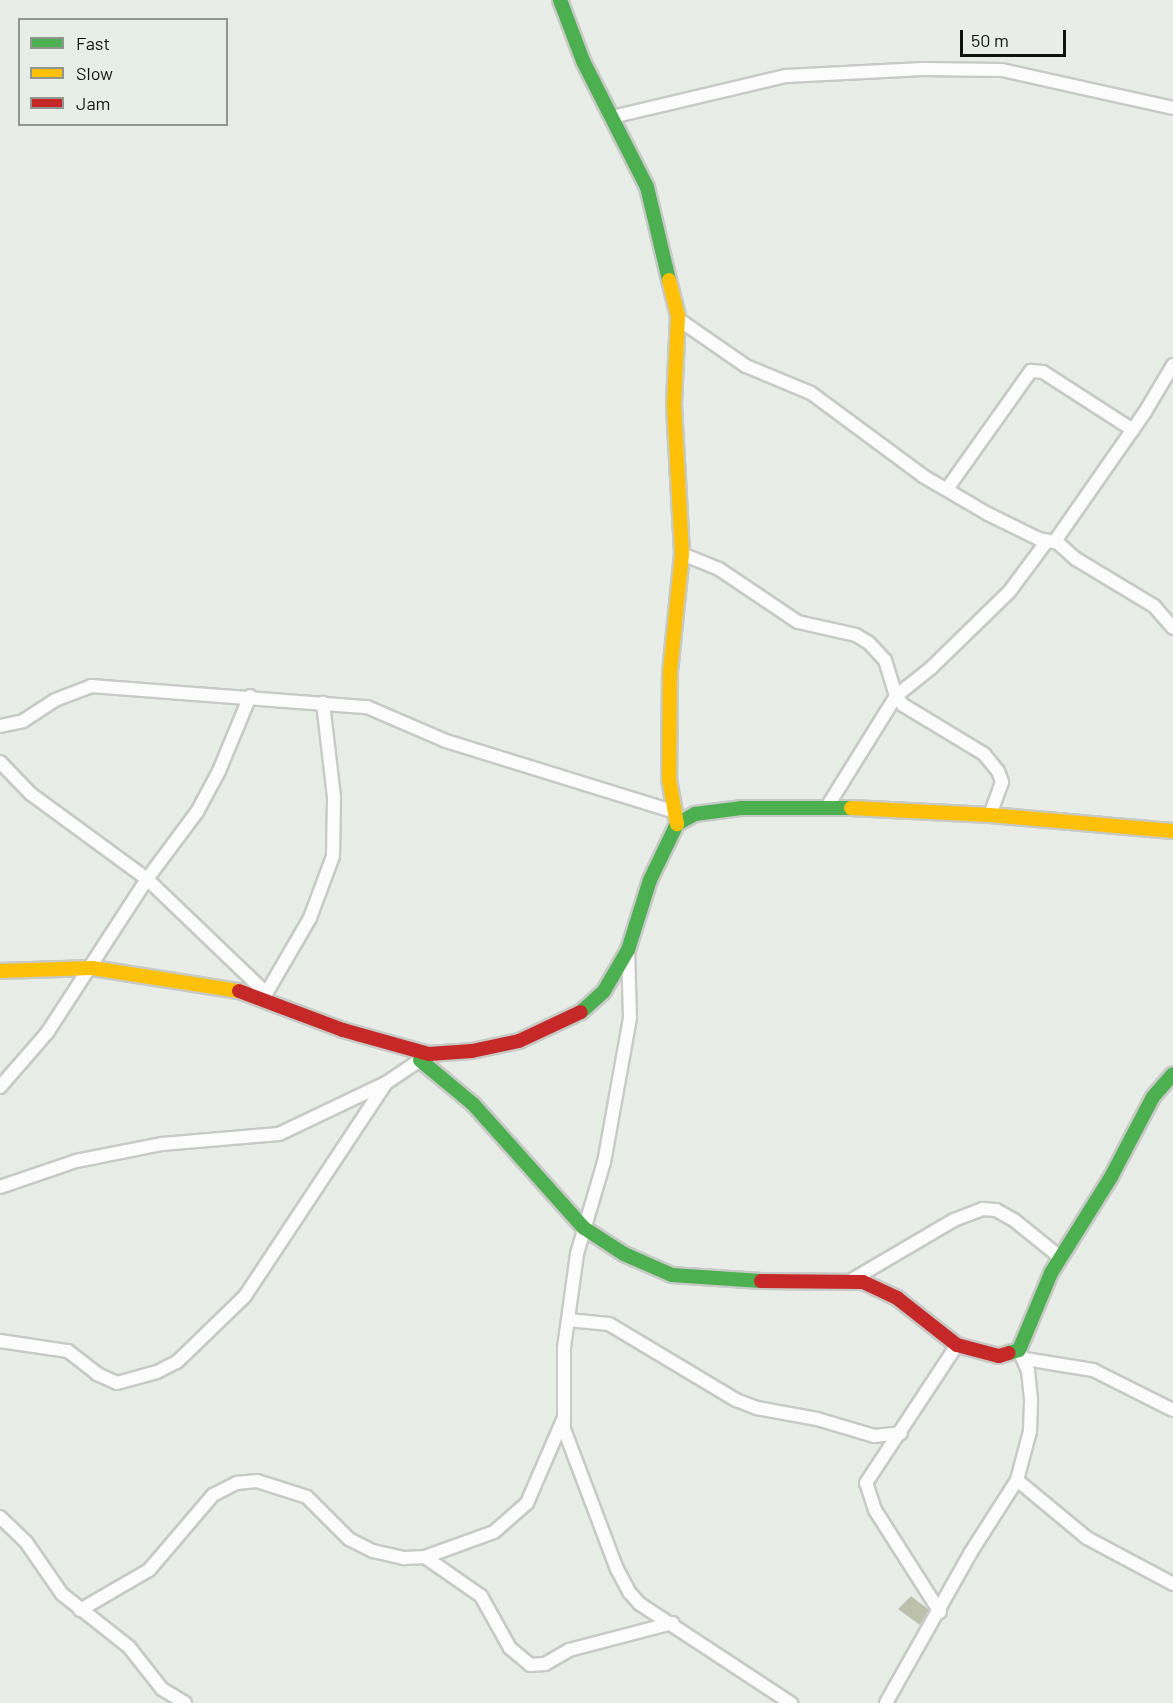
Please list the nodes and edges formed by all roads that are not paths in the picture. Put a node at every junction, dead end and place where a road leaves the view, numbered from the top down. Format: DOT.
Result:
graph roads {
  1 [pos="560,0"];
  2 [pos="1173,108"];
  3 [pos="612,117"];
  4 [pos="678,319"];
  5 [pos="1172,368"];
  6 [pos="1133,430"];
  7 [pos="947,489"];
  8 [pos="1051,541"];
  9 [pos="682,554"];
  10 [pos="1173,628"];
  11 [pos="250,696"];
  12 [pos="896,696"];
  13 [pos="323,703"];
  14 [pos="0,726"];
  15 [pos="0,762"];
  16 [pos="827,807"];
  17 [pos="990,814"];
  18 [pos="676,818"];
  19 [pos="1173,831"];
  20 [pos="147,879"];
  21 [pos="628,950"];
  22 [pos="92,968"];
  23 [pos="0,971"];
  24 [pos="264,996"];
  25 [pos="425,1057"];
  26 [pos="1173,1074"];
  27 [pos="386,1083"];
  28 [pos="0,1087"];
  29 [pos="0,1187"];
  30 [pos="584,1228"];
  31 [pos="1061,1258"];
  32 [pos="847,1283"];
  33 [pos="568,1320"];
  34 [pos="0,1341"];
  35 [pos="957,1346"];
  36 [pos="1022,1354"];
  37 [pos="1173,1410"];
  38 [pos="563,1419"];
  39 [pos="901,1433"];
  40 [pos="1017,1480"];
  41 [pos="0,1517"];
  42 [pos="425,1557"];
  43 [pos="1173,1584"];
  44 [pos="80,1610"];
  45 [pos="940,1612"];
  46 [pos="673,1623"];
  47 [pos="185,1703"];
  48 [pos="791,1703"];
  49 [pos="886,1703"];
  1 -- 3 [label="street"];
  2 -- 3 [label="street"];
  3 -- 4 [label="street"];
  4 -- 7 [label="street"];
  4 -- 9 [label="street"];
  5 -- 6 [label="street"];
  6 -- 7 [label="street"];
  6 -- 8 [label="street"];
  7 -- 8 [label="street"];
  8 -- 10 [label="street"];
  8 -- 12 [label="street"];
  9 -- 12 [label="street"];
  9 -- 18 [label="street"];
  11 -- 13 [label="street"];
  11 -- 14 [label="street"];
  11 -- 20 [label="street"];
  12 -- 16 [label="street"];
  12 -- 17 [label="street"];
  13 -- 18 [label="street"];
  13 -- 24 [label="street"];
  15 -- 20 [label="street"];
  16 -- 17 [label="street"];
  16 -- 18 [label="street"];
  17 -- 19 [label="street"];
  18 -- 21 [label="street"];
  20 -- 22 [label="street"];
  20 -- 24 [label="street"];
  21 -- 25 [label="street"];
  21 -- 30 [label="street"];
  22 -- 23 [label="street"];
  22 -- 24 [label="street"];
  22 -- 28 [label="street"];
  24 -- 25 [label="street"];
  25 -- 27 [label="street"];
  25 -- 30 [label="street"];
  26 -- 31 [label="street"];
  27 -- 29 [label="street"];
  27 -- 34 [label="street"];
  30 -- 32 [label="street"];
  30 -- 33 [label="street"];
  31 -- 32 [label="street"];
  31 -- 36 [label="street"];
  32 -- 35 [label="street"];
  33 -- 38 [label="street"];
  33 -- 39 [label="street"];
  35 -- 36 [label="street"];
  35 -- 39 [label="street"];
  36 -- 37 [label="street"];
  36 -- 40 [label="street"];
  38 -- 42 [label="street"];
  38 -- 46 [label="street"];
  39 -- 45 [label="street"];
  40 -- 43 [label="street"];
  40 -- 45 [label="street"];
  41 -- 44 [label="street"];
  42 -- 44 [label="street"];
  42 -- 46 [label="street"];
  44 -- 47 [label="street"];
  45 -- 49 [label="street"];
  46 -- 48 [label="street"];
}
